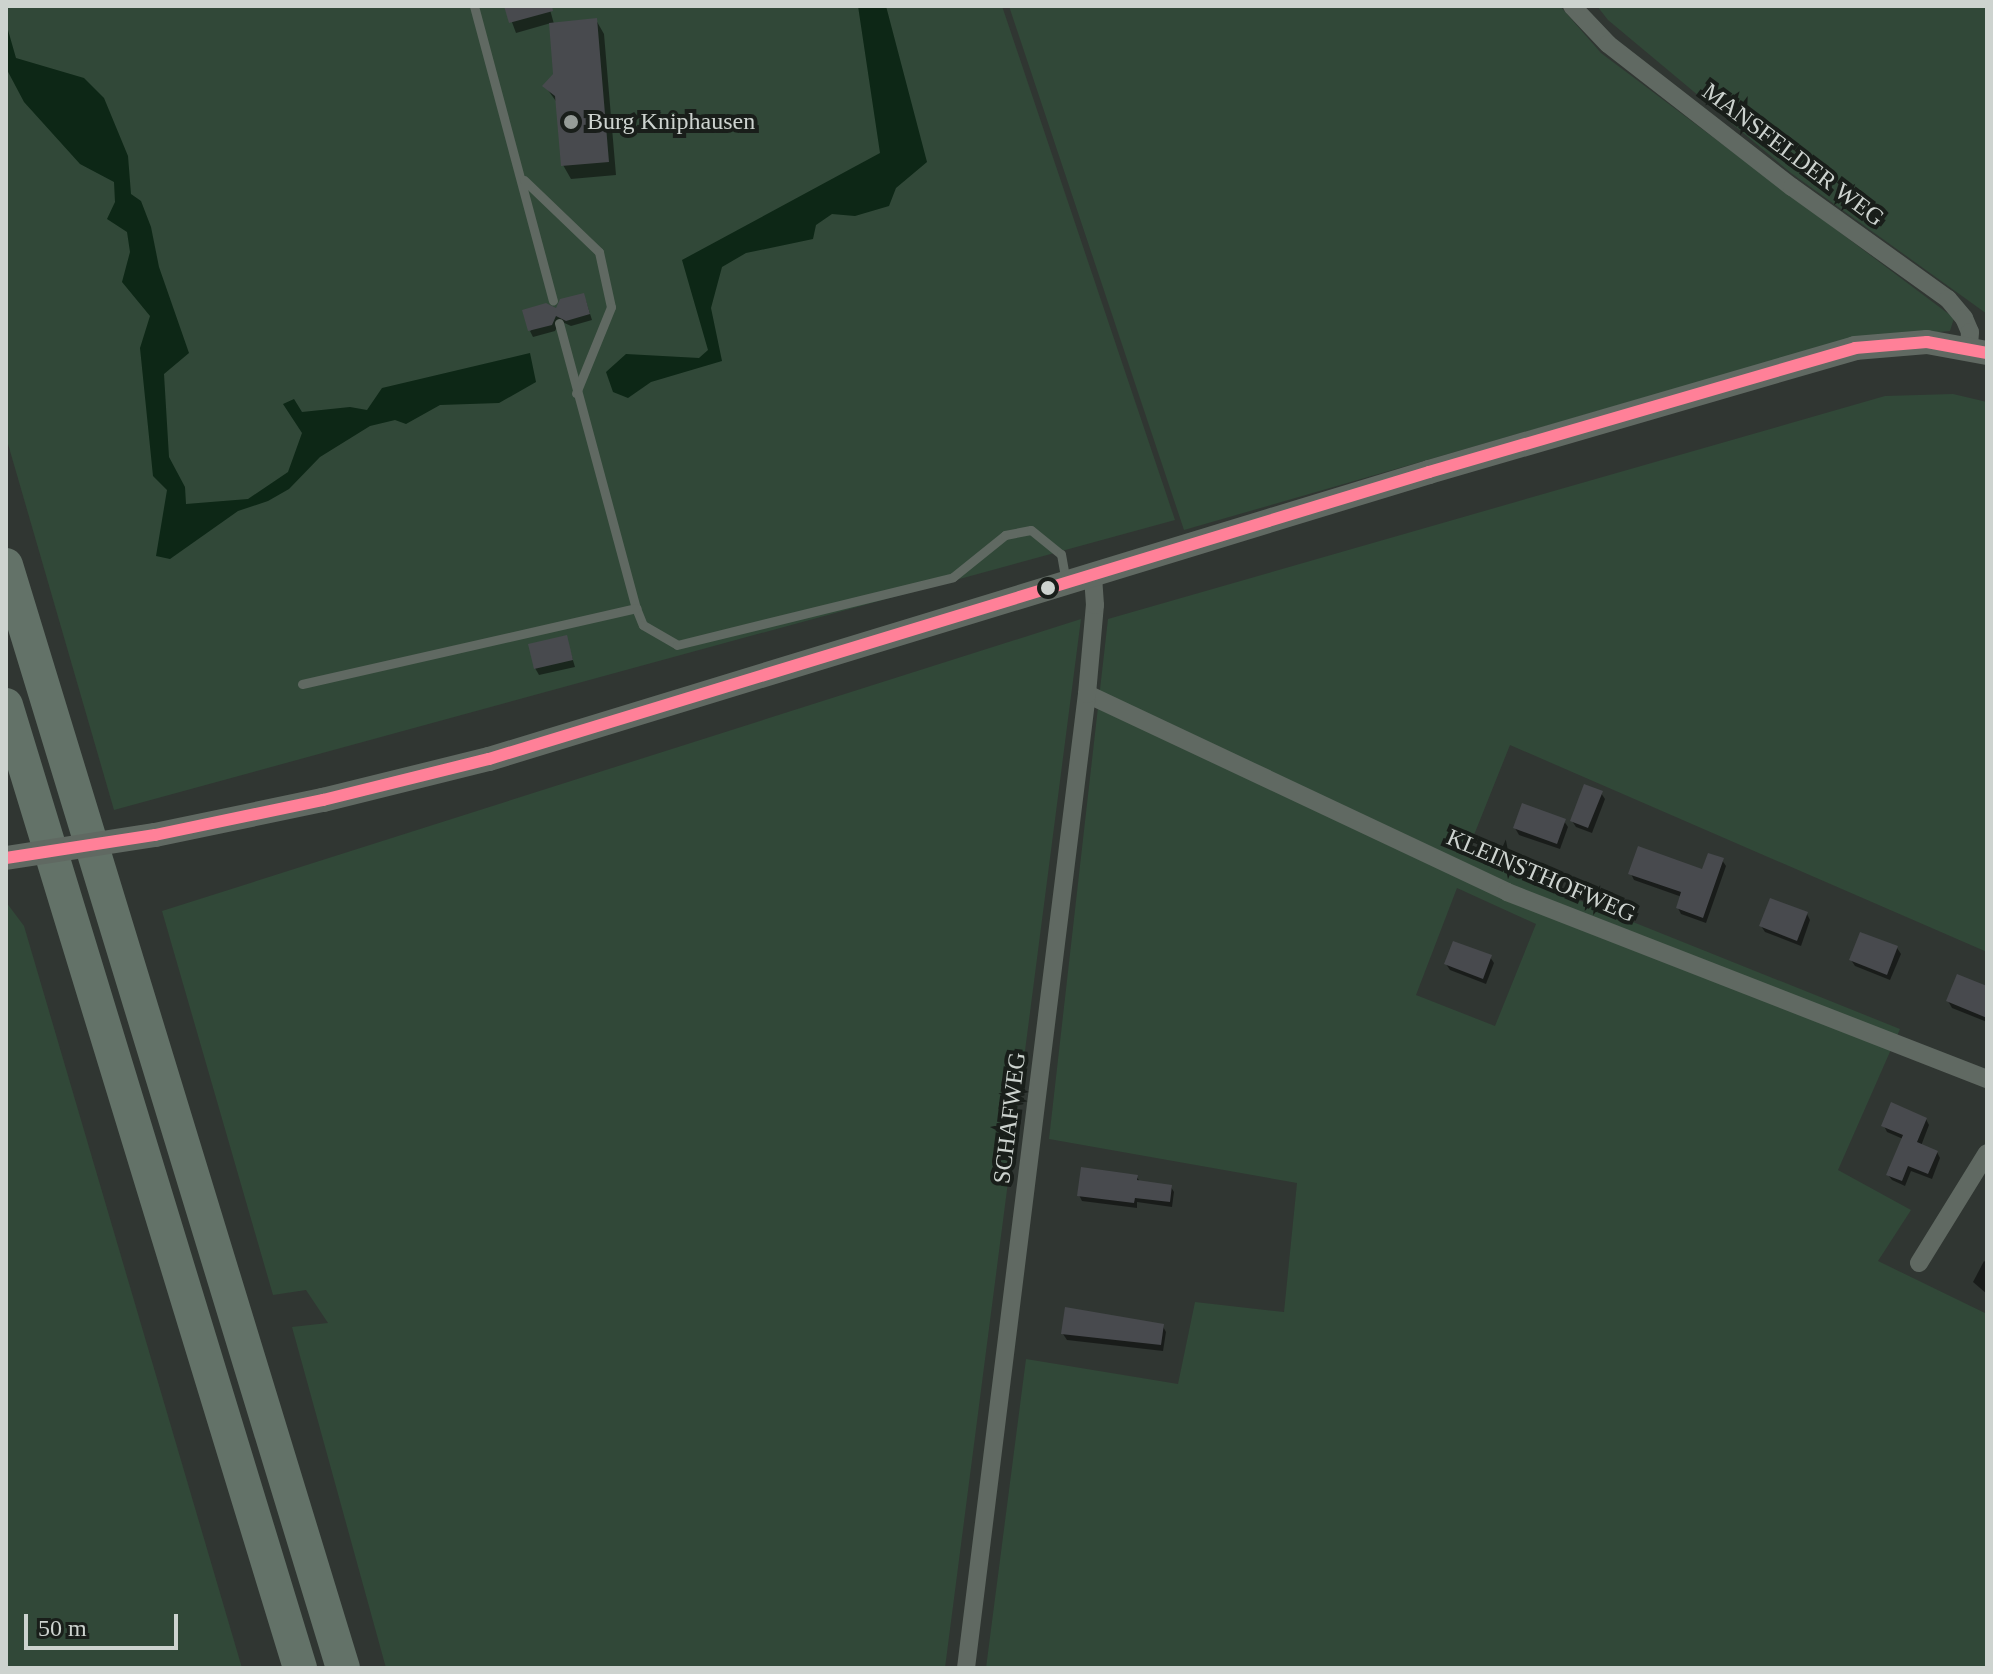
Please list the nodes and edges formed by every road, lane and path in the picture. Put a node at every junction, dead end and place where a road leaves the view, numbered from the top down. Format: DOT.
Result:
graph roads {
  1 [pos="474,6"];
  2 [pos="1572,6"];
  3 [pos="522,178"];
  4 [pos="553,301"];
  5 [pos="559,323"];
  6 [pos="1978,350"];
  7 [pos="576,393"];
  8 [pos="6,565"];
  9 [pos="1093,574"];
  10 [pos="1066,581"];
  11 [pos="636,608"];
  12 [pos="302,684"];
  13 [pos="1087,694"];
  14 [pos="6,705"];
  15 [pos="6,858"];
  16 [pos="1987,1079"];
  17 [pos="1987,1153"];
  18 [pos="1919,1263"];
  19 [pos="300,1668"];
  20 [pos="343,1668"];
  21 [pos="966,1668"];
  1 -- 3 [label="lane"];
  2 -- 6 [label="street, MANSFELDER WEG"];
  3 -- 4 [label="lane"];
  3 -- 7 [label="lane"];
  5 -- 7 [label="lane"];
  6 -- 9 [label="street"];
  7 -- 11 [label="lane"];
  8 -- 20 [label="highway"];
  9 -- 10 [label="street"];
  9 -- 13 [label="street, SCHAFWEG"];
  10 -- 11 [label="lane"];
  10 -- 15 [label="street, bridge"];
  11 -- 12 [label="lane"];
  13 -- 16 [label="street, KLEINSTHOFWEG"];
  13 -- 21 [label="street, SCHAFWEG"];
  14 -- 19 [label="highway"];
  17 -- 18 [label="street"];
}
